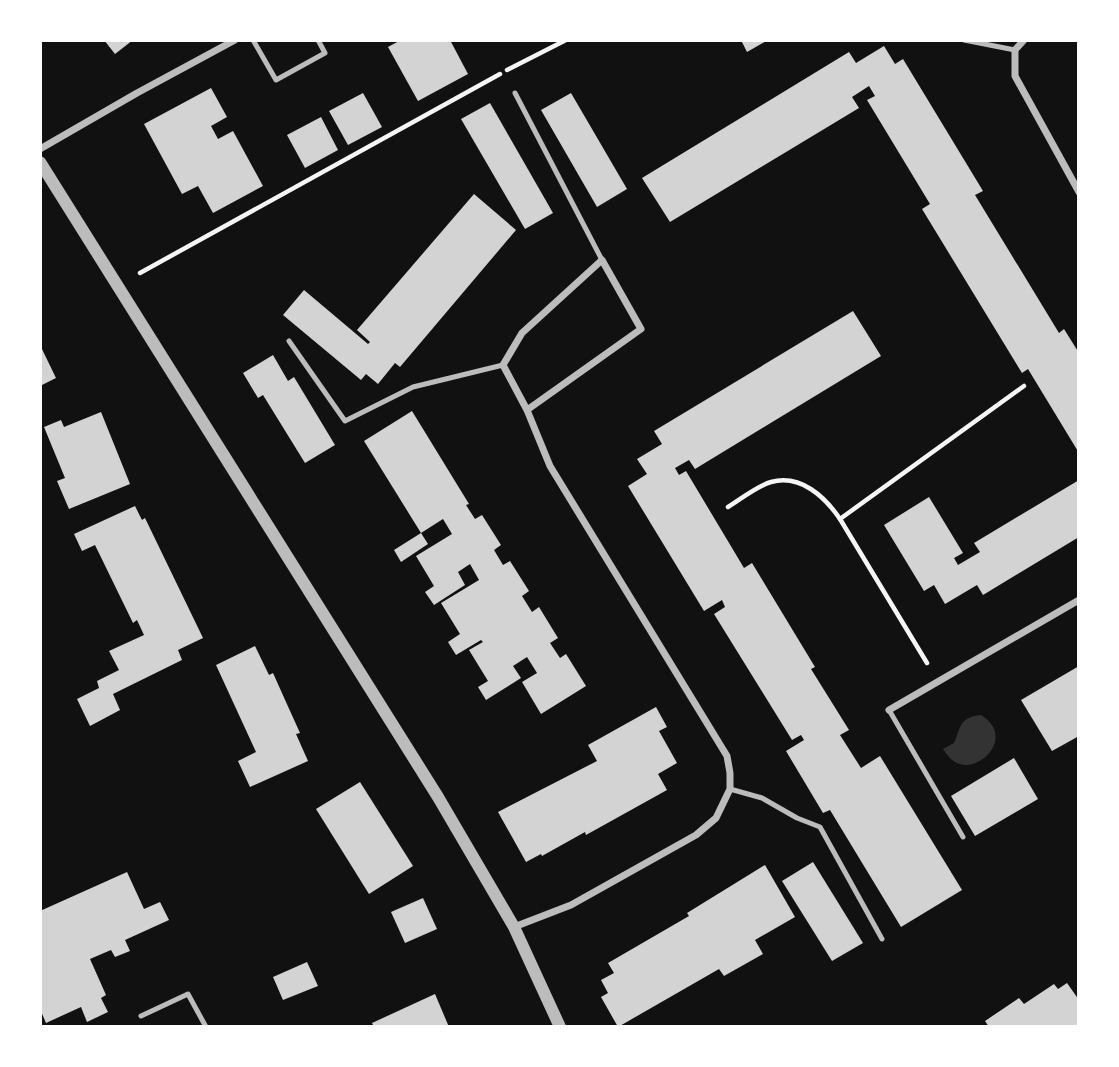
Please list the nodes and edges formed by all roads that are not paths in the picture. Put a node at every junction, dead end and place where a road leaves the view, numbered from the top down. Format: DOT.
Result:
graph roads {
  1 [pos="235,40"];
  2 [pos="253,40"];
  3 [pos="318,40"];
  4 [pos="964,40"];
  5 [pos="1024,40"];
  6 [pos="1015,50"];
  7 [pos="515,93"];
  8 [pos="40,149"];
  9 [pos="40,162"];
  10 [pos="1079,192"];
  11 [pos="602,260"];
  12 [pos="289,341"];
  13 [pos="503,365"];
  14 [pos="527,410"];
  15 [pos="1079,600"];
  16 [pos="889,710"];
  17 [pos="730,789"];
  18 [pos="963,836"];
  19 [pos="514,927"];
  20 [pos="882,939"];
  21 [pos="141,1016"];
  22 [pos="206,1027"];
  23 [pos="560,1027"];
  1 -- 8 [label="street"];
  2 -- 3 [label="lane"];
  4 -- 6 [label="lane"];
  5 -- 6 [label="street"];
  6 -- 10 [label="street"];
  7 -- 11 [label="lane"];
  9 -- 19 [label="street"];
  11 -- 13 [label="street"];
  11 -- 14 [label="street"];
  12 -- 13 [label="lane"];
  13 -- 14 [label="street"];
  14 -- 17 [label="street"];
  15 -- 16 [label="street"];
  16 -- 18 [label="lane"];
  17 -- 19 [label="street"];
  17 -- 20 [label="lane"];
  19 -- 23 [label="street"];
  21 -- 22 [label="lane"];
}
